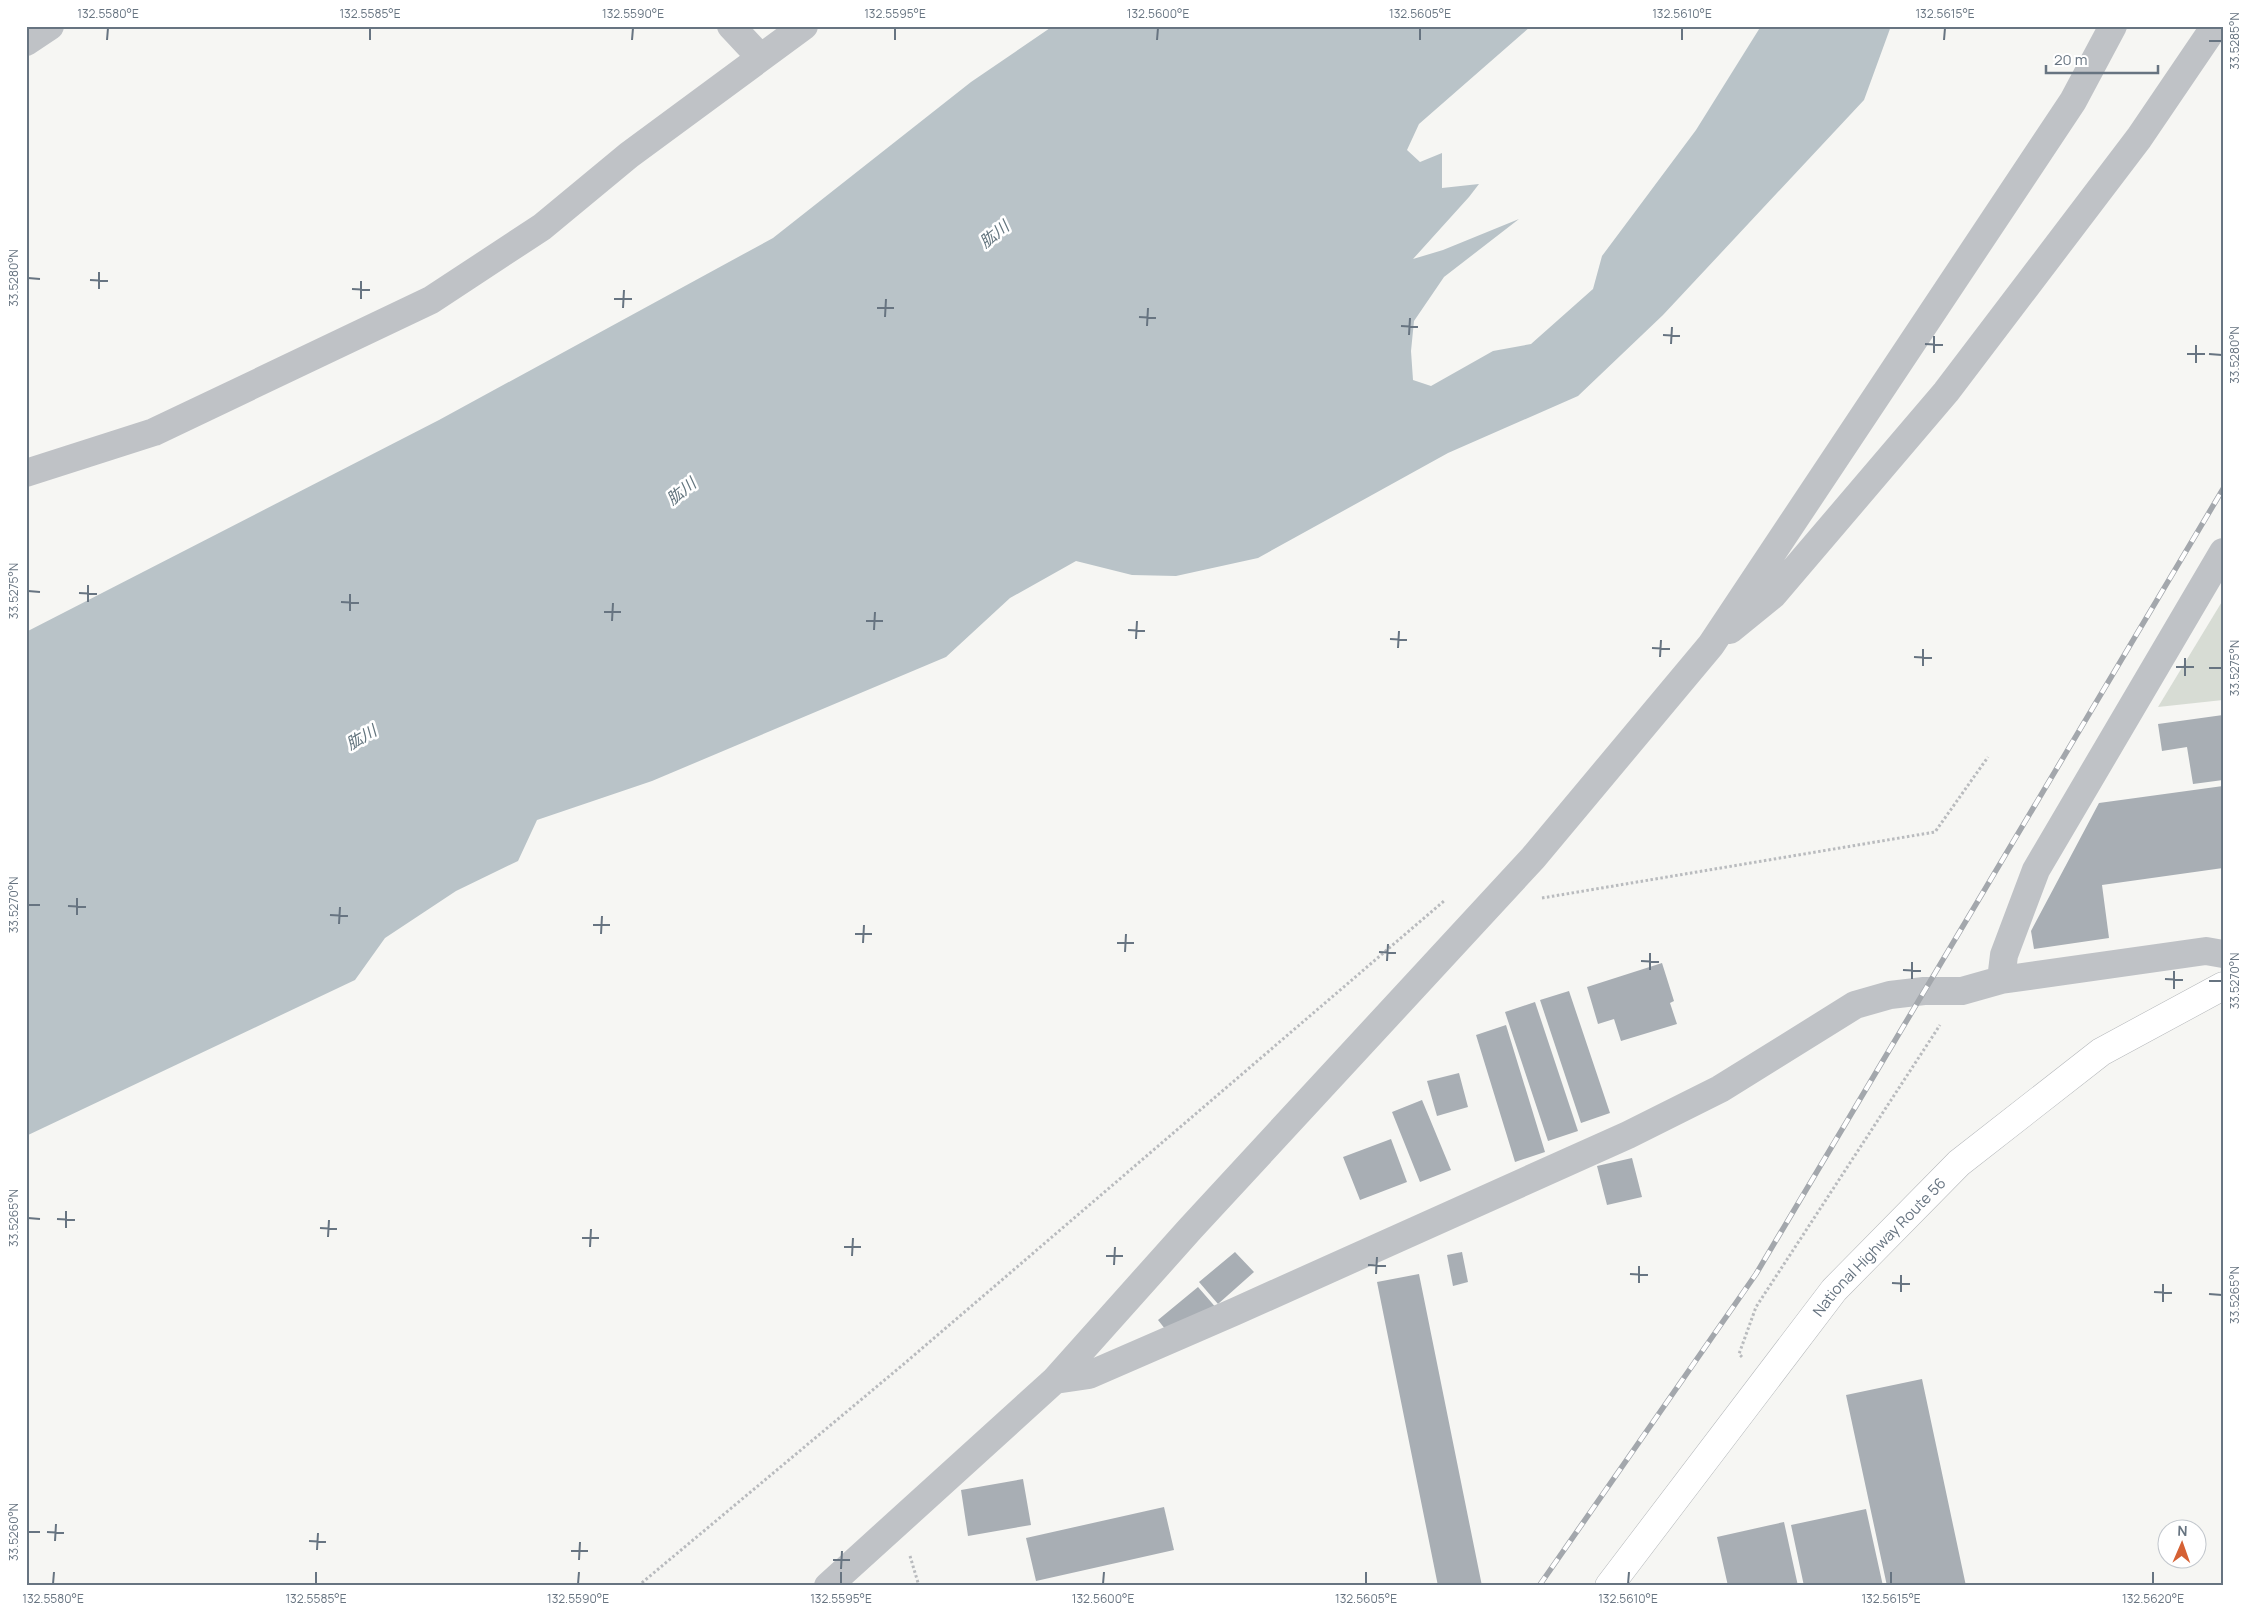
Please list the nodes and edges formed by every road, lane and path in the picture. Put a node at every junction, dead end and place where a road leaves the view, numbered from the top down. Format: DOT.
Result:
graph roads {
  1 [pos="50,26"];
  2 [pos="731,26"];
  3 [pos="804,26"];
  4 [pos="2113,26"];
  5 [pos="2215,26"];
  6 [pos="26,42"];
  7 [pos="760,57"];
  8 [pos="26,473"];
  9 [pos="2223,552"];
  10 [pos="1711,645"];
  11 [pos="1988,757"];
  12 [pos="1450,896"];
  13 [pos="1488,908"];
  14 [pos="2223,954"];
  15 [pos="2001,980"];
  16 [pos="2223,986"];
  17 [pos="1962,991"];
  18 [pos="1766,1379"];
  19 [pos="1055,1380"];
  20 [pos="638,1586"];
  21 [pos="828,1586"];
  22 [pos="1608,1586"];
  1 -- 6 [label="street"];
  2 -- 7 [label="street"];
  3 -- 7 [label="street"];
  4 -- 10 [label="street"];
  5 -- 10 [label="street"];
  7 -- 8 [label="street"];
  9 -- 15 [label="street"];
  10 -- 13 [label="street"];
  11 -- 13 [label="path"];
  12 -- 20 [label="path"];
  13 -- 19 [label="street"];
  14 -- 15 [label="street"];
  15 -- 17 [label="street"];
  16 -- 18 [label="highway, National Highway Route 56"];
  17 -- 18 [label="path"];
  17 -- 19 [label="street"];
  18 -- 22 [label="highway, National Highway Route 56"];
  19 -- 21 [label="street"];
}
